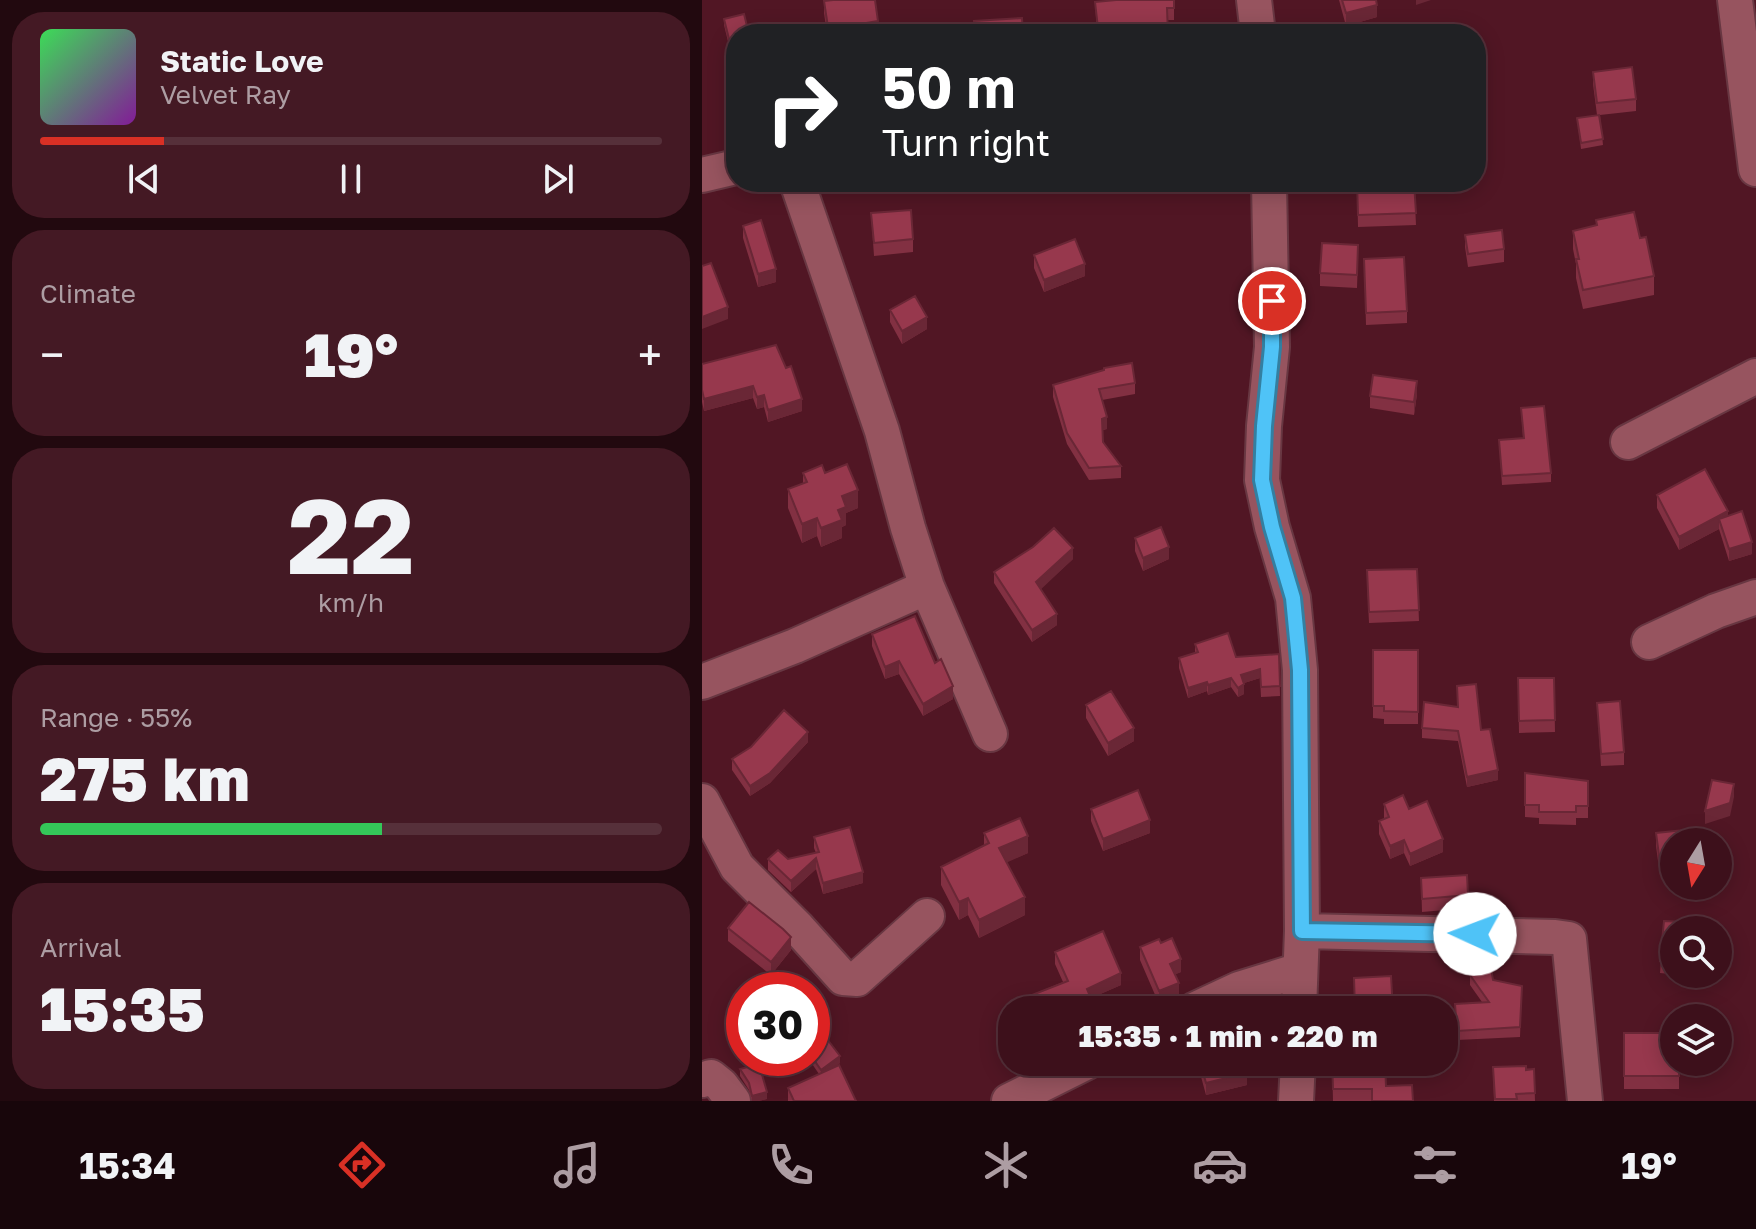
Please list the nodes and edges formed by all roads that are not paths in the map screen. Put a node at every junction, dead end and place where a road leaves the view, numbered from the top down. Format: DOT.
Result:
graph roads {
  1 [pos="1254,0"];
  2 [pos="1735,0"];
  3 [pos="1257,24"];
  4 [pos="726,169"];
  5 [pos="1756,169"];
  6 [pos="702,175"];
  7 [pos="800,192"];
  8 [pos="1269,192"];
  9 [pos="1756,376"];
  10 [pos="1628,442"];
  11 [pos="927,587"];
  12 [pos="1756,597"];
  13 [pos="1649,642"];
  14 [pos="702,682"];
  15 [pos="990,734"];
  16 [pos="702,801"];
  17 [pos="927,916"];
  18 [pos="1302,931"];
  19 [pos="1300,970"];
  20 [pos="1224,996"];
  21 [pos="1299,996"];
  22 [pos="1059,1076"];
  23 [pos="1297,1076"];
  24 [pos="702,1080"];
  25 [pos="733,1101"];
  26 [pos="1009,1101"];
  27 [pos="1296,1101"];
  28 [pos="1585,1101"];
  1 -- 3 [label="street"];
  2 -- 5 [label="street"];
  4 -- 6 [label="street"];
  7 -- 11 [label="street"];
  8 -- 18 [label="street"];
  9 -- 10 [label="street"];
  11 -- 14 [label="street"];
  11 -- 15 [label="street"];
  12 -- 13 [label="street"];
  16 -- 17 [label="street"];
  18 -- 19 [label="street"];
  18 -- 28 [label="street"];
  19 -- 20 [label="street"];
  19 -- 21 [label="street"];
  22 -- 26 [label="street"];
  23 -- 27 [label="street"];
  24 -- 25 [label="street"];
}
